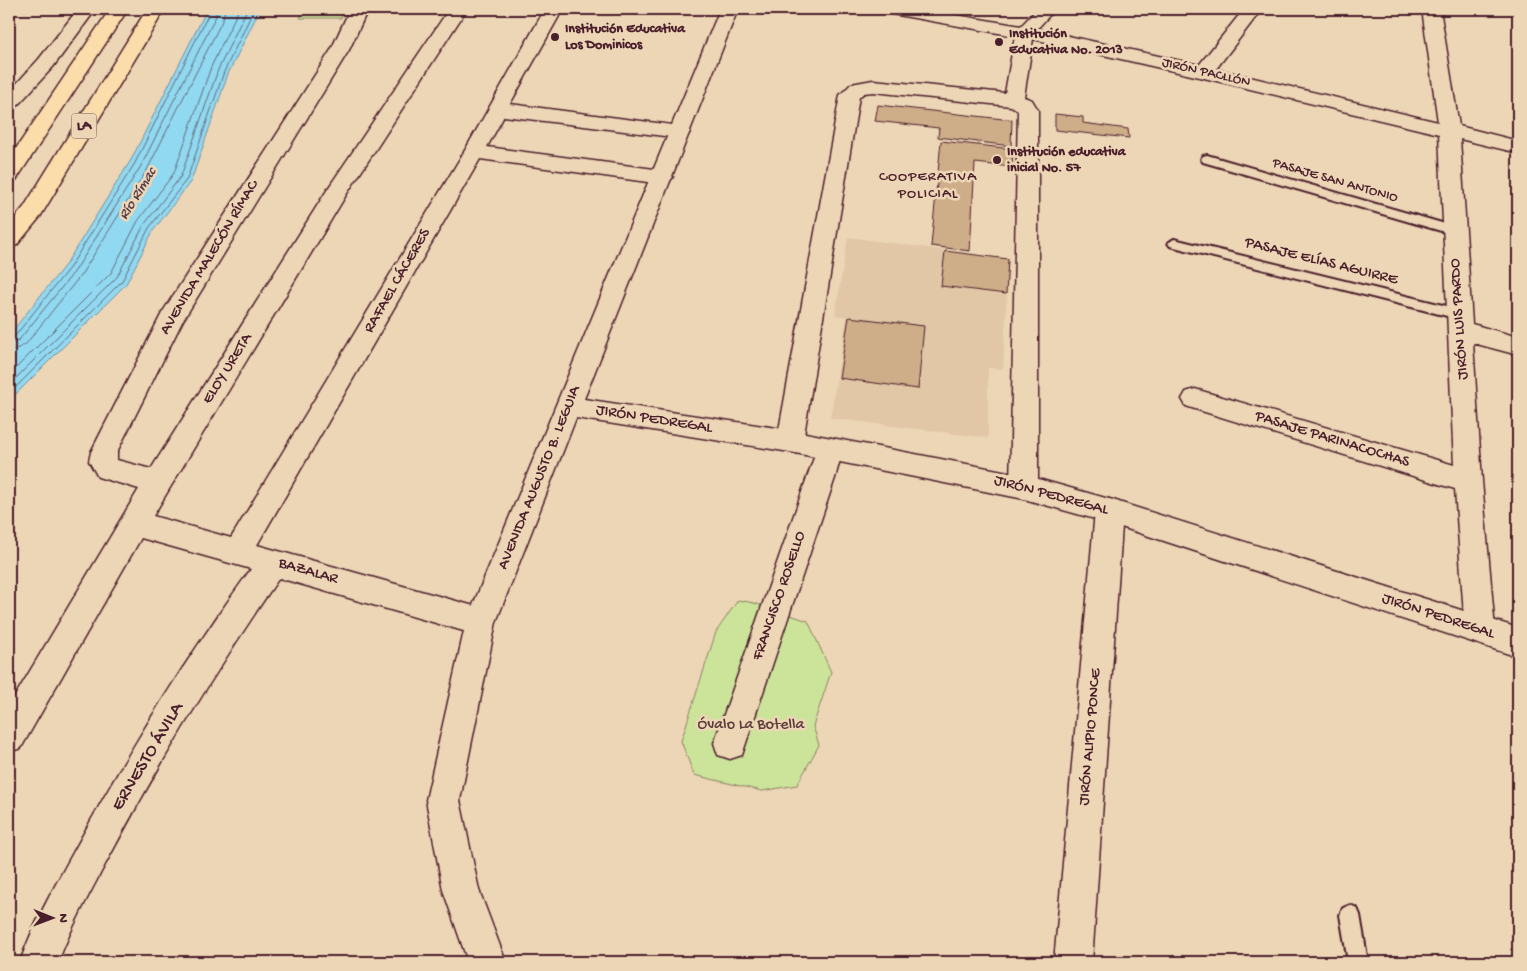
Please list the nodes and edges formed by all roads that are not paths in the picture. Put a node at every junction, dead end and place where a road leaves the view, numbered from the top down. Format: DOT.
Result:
graph roads {
  1 [pos="87,9"];
  2 [pos="118,9"];
  3 [pos="156,9"];
  4 [pos="359,9"];
  5 [pos="458,9"];
  6 [pos="554,9"];
  7 [pos="729,9"];
  8 [pos="892,9"];
  9 [pos="1046,9"];
  10 [pos="1253,9"];
  11 [pos="1431,9"];
  12 [pos="1025,32"];
  13 [pos="1204,72"];
  14 [pos="1014,100"];
  15 [pos="9,103"];
  16 [pos="499,109"];
  17 [pos="1450,130"];
  18 [pos="680,132"];
  19 [pos="1518,147"];
  20 [pos="474,152"];
  21 [pos="1207,159"];
  22 [pos="9,175"];
  23 [pos="662,177"];
  24 [pos="1455,231"];
  25 [pos="9,240"];
  26 [pos="1174,243"];
  27 [pos="1460,322"];
  28 [pos="1518,346"];
  29 [pos="1195,399"];
  30 [pos="570,407"];
  31 [pos="790,441"];
  32 [pos="830,449"];
  33 [pos="1468,480"];
  34 [pos="158,482"];
  35 [pos="1024,487"];
  36 [pos="1109,511"];
  37 [pos="133,523"];
  38 [pos="238,552"];
  39 [pos="273,562"];
  40 [pos="481,622"];
  41 [pos="1480,630"];
  42 [pos="1518,643"];
  43 [pos="9,736"];
  44 [pos="730,743"];
  45 [pos="1350,915"];
  46 [pos="39,962"];
  47 [pos="488,962"];
  48 [pos="1073,962"];
  49 [pos="1358,962"];
  1 -- 15 [label="street"];
  2 -- 22 [label="highway, LA"];
  3 -- 25 [label="highway, LA"];
  4 -- 34 [label="street, AVENIDA MALECÓN RÍMAC"];
  5 -- 34 [label="street, ELOY URETA"];
  6 -- 16 [label="street, RAFAEL CÁCERES"];
  7 -- 18 [label="street, AVENIDA AUGUSTO B. LEGUIA"];
  8 -- 12 [label="street, JIRÓN PACLLÓN"];
  9 -- 12 [label="street"];
  10 -- 13 [label="street"];
  11 -- 17 [label="street, JIRÓN LUIS PARDO"];
  12 -- 13 [label="street, JIRÓN PACLLÓN"];
  12 -- 14 [label="street"];
  13 -- 17 [label="street, JIRÓN PACLLÓN"];
  14 -- 31 [label="street"];
  14 -- 35 [label="street"];
  16 -- 18 [label="street"];
  16 -- 20 [label="street, RAFAEL CÁCERES"];
  17 -- 19 [label="street, JIRÓN PACLLÓN"];
  17 -- 24 [label="street, JIRÓN LUIS PARDO"];
  18 -- 23 [label="street, AVENIDA AUGUSTO B. LEGUIA"];
  20 -- 23 [label="street"];
  20 -- 38 [label="street, RAFAEL CÁCERES"];
  21 -- 24 [label="lane, PASAJE SAN ANTONIO"];
  23 -- 30 [label="street, AVENIDA AUGUSTO B. LEGUIA"];
  24 -- 27 [label="street, JIRÓN LUIS PARDO"];
  26 -- 27 [label="lane, PASAJE ELÍAS AGUIRRE"];
  27 -- 28 [label="street"];
  27 -- 33 [label="street, JIRÓN LUIS PARDO"];
  29 -- 33 [label="street, PASAJE PARINACOCHAS"];
  30 -- 31 [label="street, JIRÓN PEDREGAL"];
  30 -- 40 [label="street, AVENIDA AUGUSTO B. LEGUIA"];
  31 -- 32 [label="street, JIRÓN PEDREGAL"];
  32 -- 35 [label="street, JIRÓN PEDREGAL"];
  32 -- 44 [label="street, FRANCISCO ROSELLO"];
  33 -- 41 [label="street, JIRÓN LUIS PARDO"];
  34 -- 37 [label="street, ELOY URETA"];
  35 -- 36 [label="street, JIRÓN PEDREGAL"];
  36 -- 41 [label="street, JIRÓN PEDREGAL"];
  36 -- 48 [label="street, JIRÓN ALIPIO PONCE"];
  37 -- 38 [label="street, BAZALAR"];
  37 -- 43 [label="street, ELOY URETA"];
  38 -- 39 [label="street, BAZALAR"];
  39 -- 40 [label="street, BAZALAR"];
  39 -- 46 [label="street, ERNESTO ÁVILA"];
  40 -- 47 [label="street, AVENIDA AUGUSTO B. LEGUIA"];
  41 -- 42 [label="street, JIRÓN PEDREGAL"];
  45 -- 49 [label="lane"];
}
